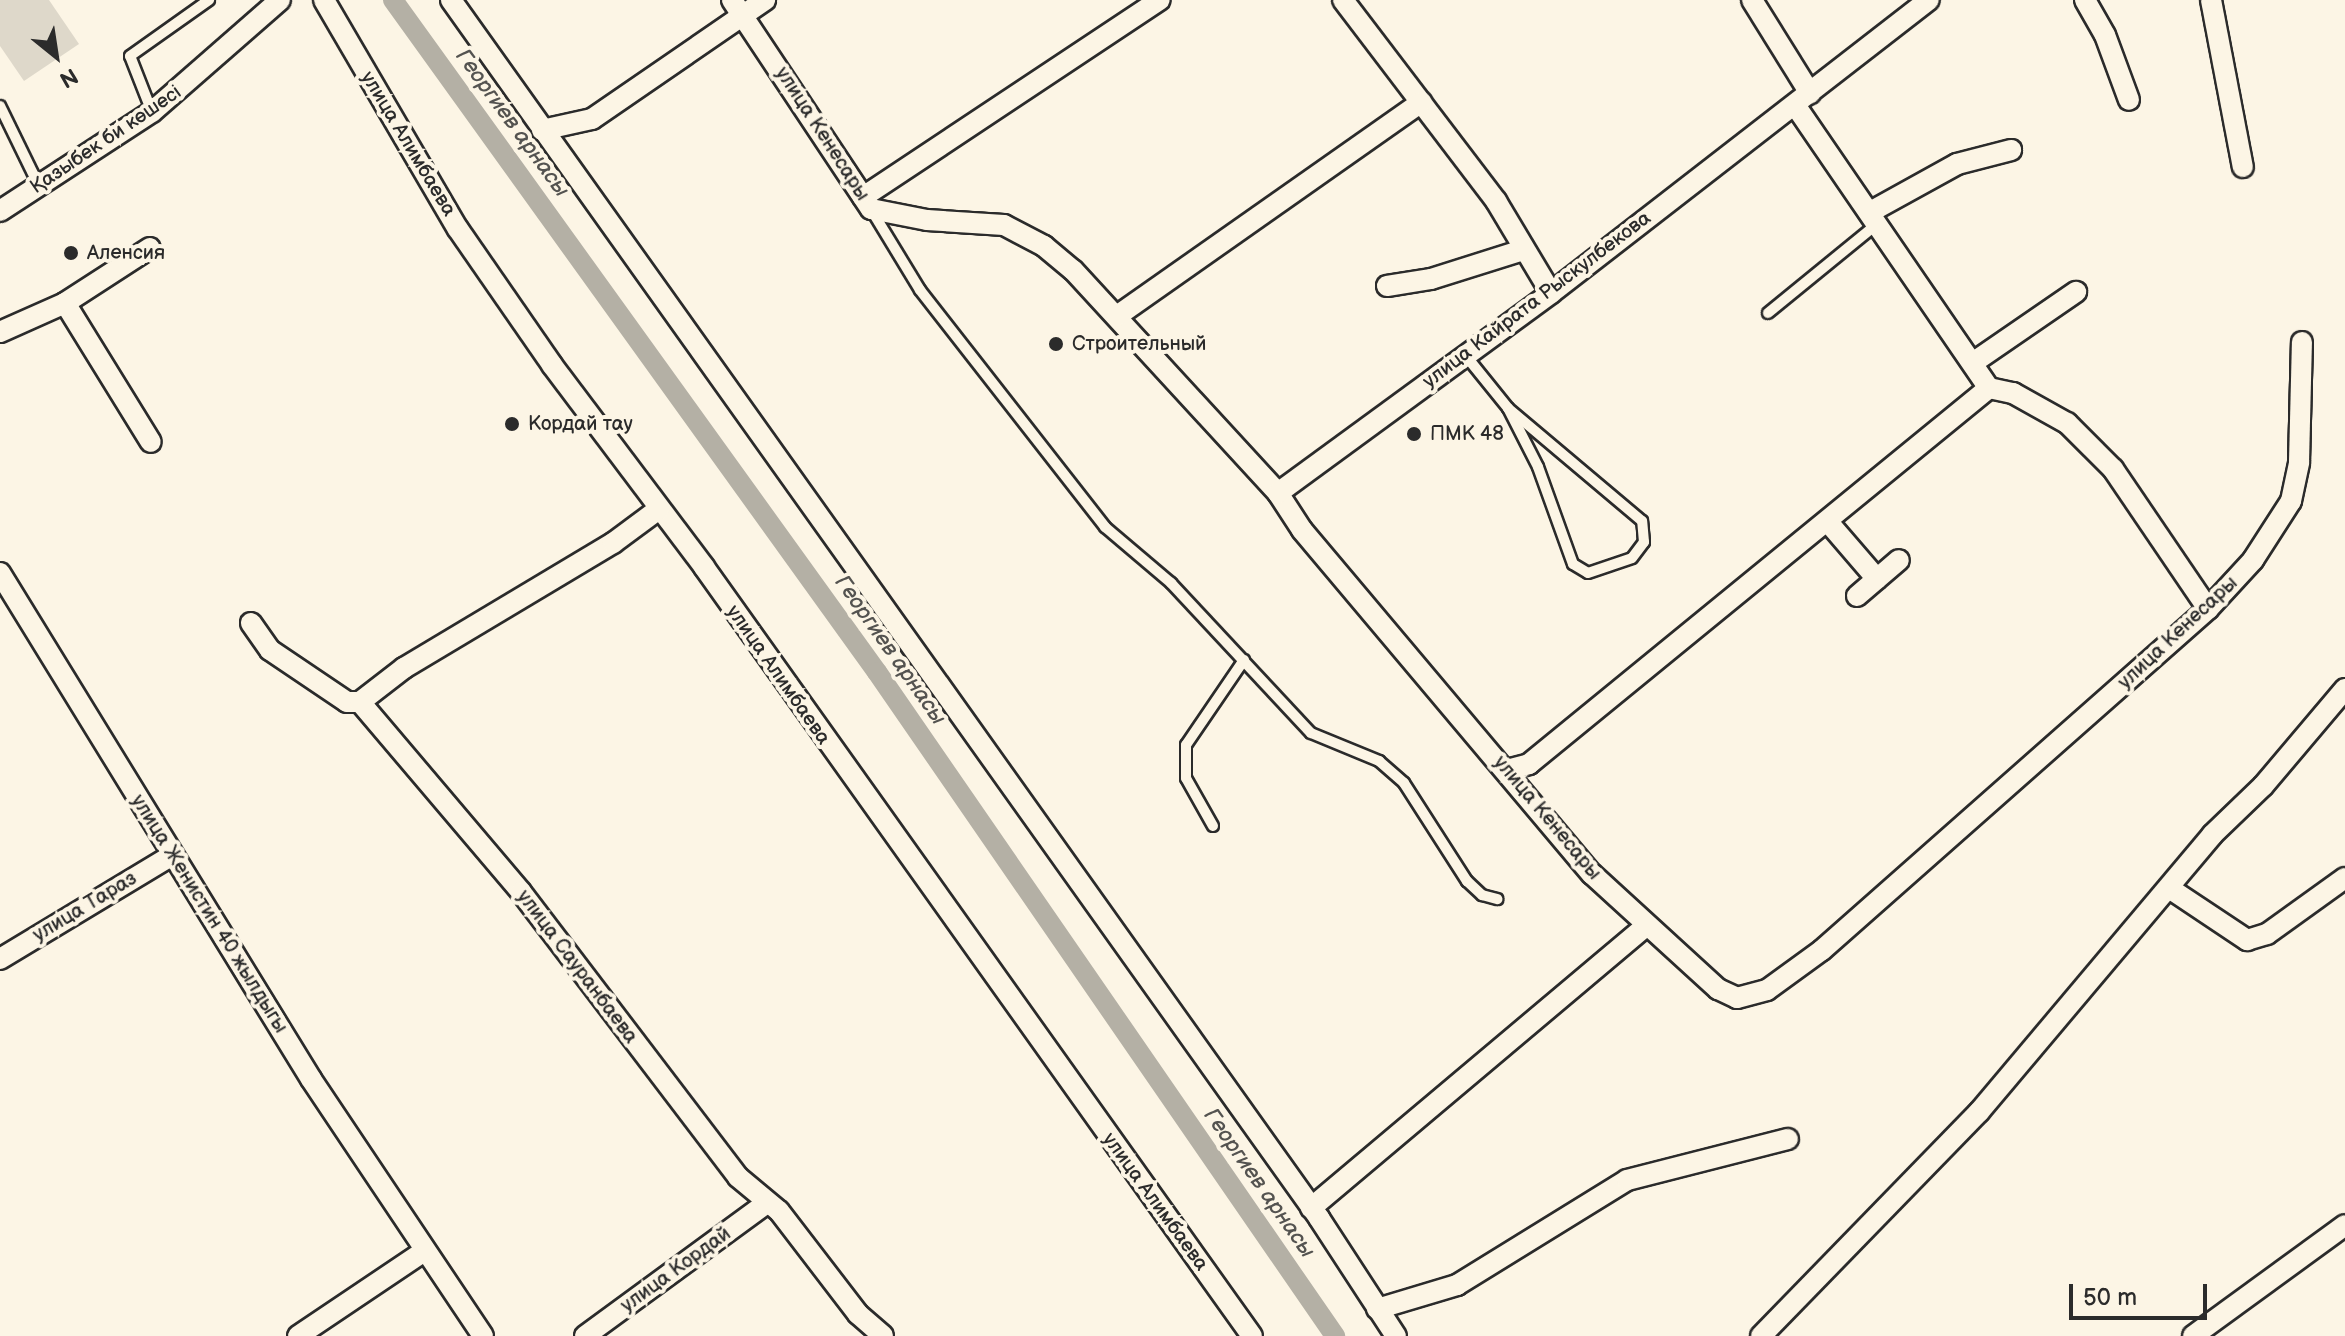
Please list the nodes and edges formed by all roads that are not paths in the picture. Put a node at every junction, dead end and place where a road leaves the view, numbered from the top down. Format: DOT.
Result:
graph roads {
  1 [pos="209,0"];
  2 [pos="280,0"];
  3 [pos="324,0"];
  4 [pos="451,0"];
  5 [pos="765,0"];
  6 [pos="1160,0"];
  7 [pos="1343,0"];
  8 [pos="1752,0"];
  9 [pos="1929,0"];
  10 [pos="2085,0"];
  11 [pos="2211,0"];
  12 [pos="738,8"];
  13 [pos="1803,99"];
  14 [pos="2129,100"];
  15 [pos="1421,102"];
  16 [pos="0,106"];
  17 [pos="152,112"];
  18 [pos="542,130"];
  19 [pos="2011,150"];
  20 [pos="2243,167"];
  21 [pos="39,186"];
  22 [pos="867,203"];
  23 [pos="0,211"];
  24 [pos="1875,217"];
  25 [pos="150,248"];
  26 [pos="1523,250"];
  27 [pos="1387,286"];
  28 [pos="2076,292"];
  29 [pos="1551,293"];
  30 [pos="65,303"];
  31 [pos="1768,313"];
  32 [pos="1117,316"];
  33 [pos="0,332"];
  34 [pos="2302,342"];
  35 [pos="1466,356"];
  36 [pos="1974,362"];
  37 [pos="1989,388"];
  38 [pos="1508,408"];
  39 [pos="151,442"];
  40 [pos="1278,493"];
  41 [pos="659,509"];
  42 [pos="1828,522"];
  43 [pos="1899,560"];
  44 [pos="0,573"];
  45 [pos="1877,579"];
  46 [pos="1857,596"];
  47 [pos="2208,609"];
  48 [pos="251,623"];
  49 [pos="1244,660"];
  50 [pos="2345,689"];
  51 [pos="360,702"];
  52 [pos="1507,770"];
  53 [pos="1213,826"];
  54 [pos="171,856"];
  55 [pos="2345,878"];
  56 [pos="2169,888"];
  57 [pos="1497,899"];
  58 [pos="1646,926"];
  59 [pos="0,959"];
  60 [pos="1788,1139"];
  61 [pos="767,1203"];
  62 [pos="1311,1208"];
  63 [pos="2345,1225"];
  64 [pos="423,1252"];
  65 [pos="1377,1309"];
  66 [pos="298,1336"];
  67 [pos="483,1336"];
  68 [pos="585,1336"];
  69 [pos="883,1336"];
  70 [pos="1252,1336"];
  71 [pos="1396,1336"];
  72 [pos="1761,1336"];
  73 [pos="2193,1336"];
  1 -- 17 [label="lane"];
  2 -- 17 [label="street, Қазыбек би көшесі"];
  3 -- 41 [label="street, улица Алимбаева"];
  4 -- 18 [label="street"];
  5 -- 12 [label="street"];
  6 -- 22 [label="street"];
  7 -- 15 [label="street"];
  8 -- 13 [label="street"];
  9 -- 13 [label="street, улица Кайрата Рыскулбекова"];
  10 -- 14 [label="street"];
  11 -- 20 [label="street"];
  12 -- 18 [label="street"];
  12 -- 22 [label="street, улица Кенесары"];
  13 -- 24 [label="street"];
  13 -- 29 [label="street, улица Кайрата Рыскулбекова"];
  15 -- 26 [label="street"];
  15 -- 32 [label="street"];
  16 -- 21 [label="lane"];
  17 -- 21 [label="street, Қазыбек би көшесі"];
  18 -- 62 [label="street"];
  19 -- 24 [label="street"];
  21 -- 23 [label="street, Қазыбек би көшесі"];
  22 -- 32 [label="street, улица Кенесары"];
  22 -- 49 [label="lane"];
  24 -- 31 [label="lane"];
  24 -- 36 [label="street"];
  25 -- 30 [label="street"];
  26 -- 27 [label="street"];
  26 -- 29 [label="street"];
  28 -- 36 [label="street"];
  29 -- 35 [label="street, улица Кайрата Рыскулбекова"];
  30 -- 33 [label="street"];
  30 -- 39 [label="street"];
  32 -- 40 [label="street, улица Кенесары"];
  34 -- 47 [label="street, улица Кенесары"];
  35 -- 38 [label="lane"];
  35 -- 40 [label="street, улица Кайрата Рыскулбекова"];
  36 -- 37 [label="street"];
  37 -- 42 [label="street"];
  37 -- 47 [label="street"];
  38 -- 38 [label="lane"];
  40 -- 52 [label="street, улица Кенесары"];
  41 -- 51 [label="street"];
  41 -- 70 [label="street, улица Алимбаева"];
  42 -- 45 [label="street"];
  42 -- 52 [label="street"];
  43 -- 45 [label="street"];
  44 -- 54 [label="street, улица Женистин 40 жылдыгы"];
  45 -- 46 [label="street"];
  47 -- 58 [label="street, улица Кенесары"];
  48 -- 51 [label="street, улица Сауранбаева"];
  49 -- 53 [label="lane"];
  49 -- 57 [label="lane"];
  50 -- 56 [label="street"];
  51 -- 61 [label="street, улица Сауранбаева"];
  52 -- 58 [label="street, улица Кенесары"];
  54 -- 59 [label="street, улица Тараз"];
  54 -- 64 [label="street, улица Женистин 40 жылдыгы"];
  55 -- 56 [label="street"];
  56 -- 72 [label="street"];
  58 -- 62 [label="street"];
  60 -- 65 [label="street"];
  61 -- 68 [label="street, улица Кордай"];
  61 -- 69 [label="street, улица Сауранбаева"];
  62 -- 65 [label="street"];
  63 -- 73 [label="street"];
  64 -- 66 [label="street"];
  64 -- 67 [label="street, улица Женистин 40 жылдыгы"];
  65 -- 71 [label="street"];
}
